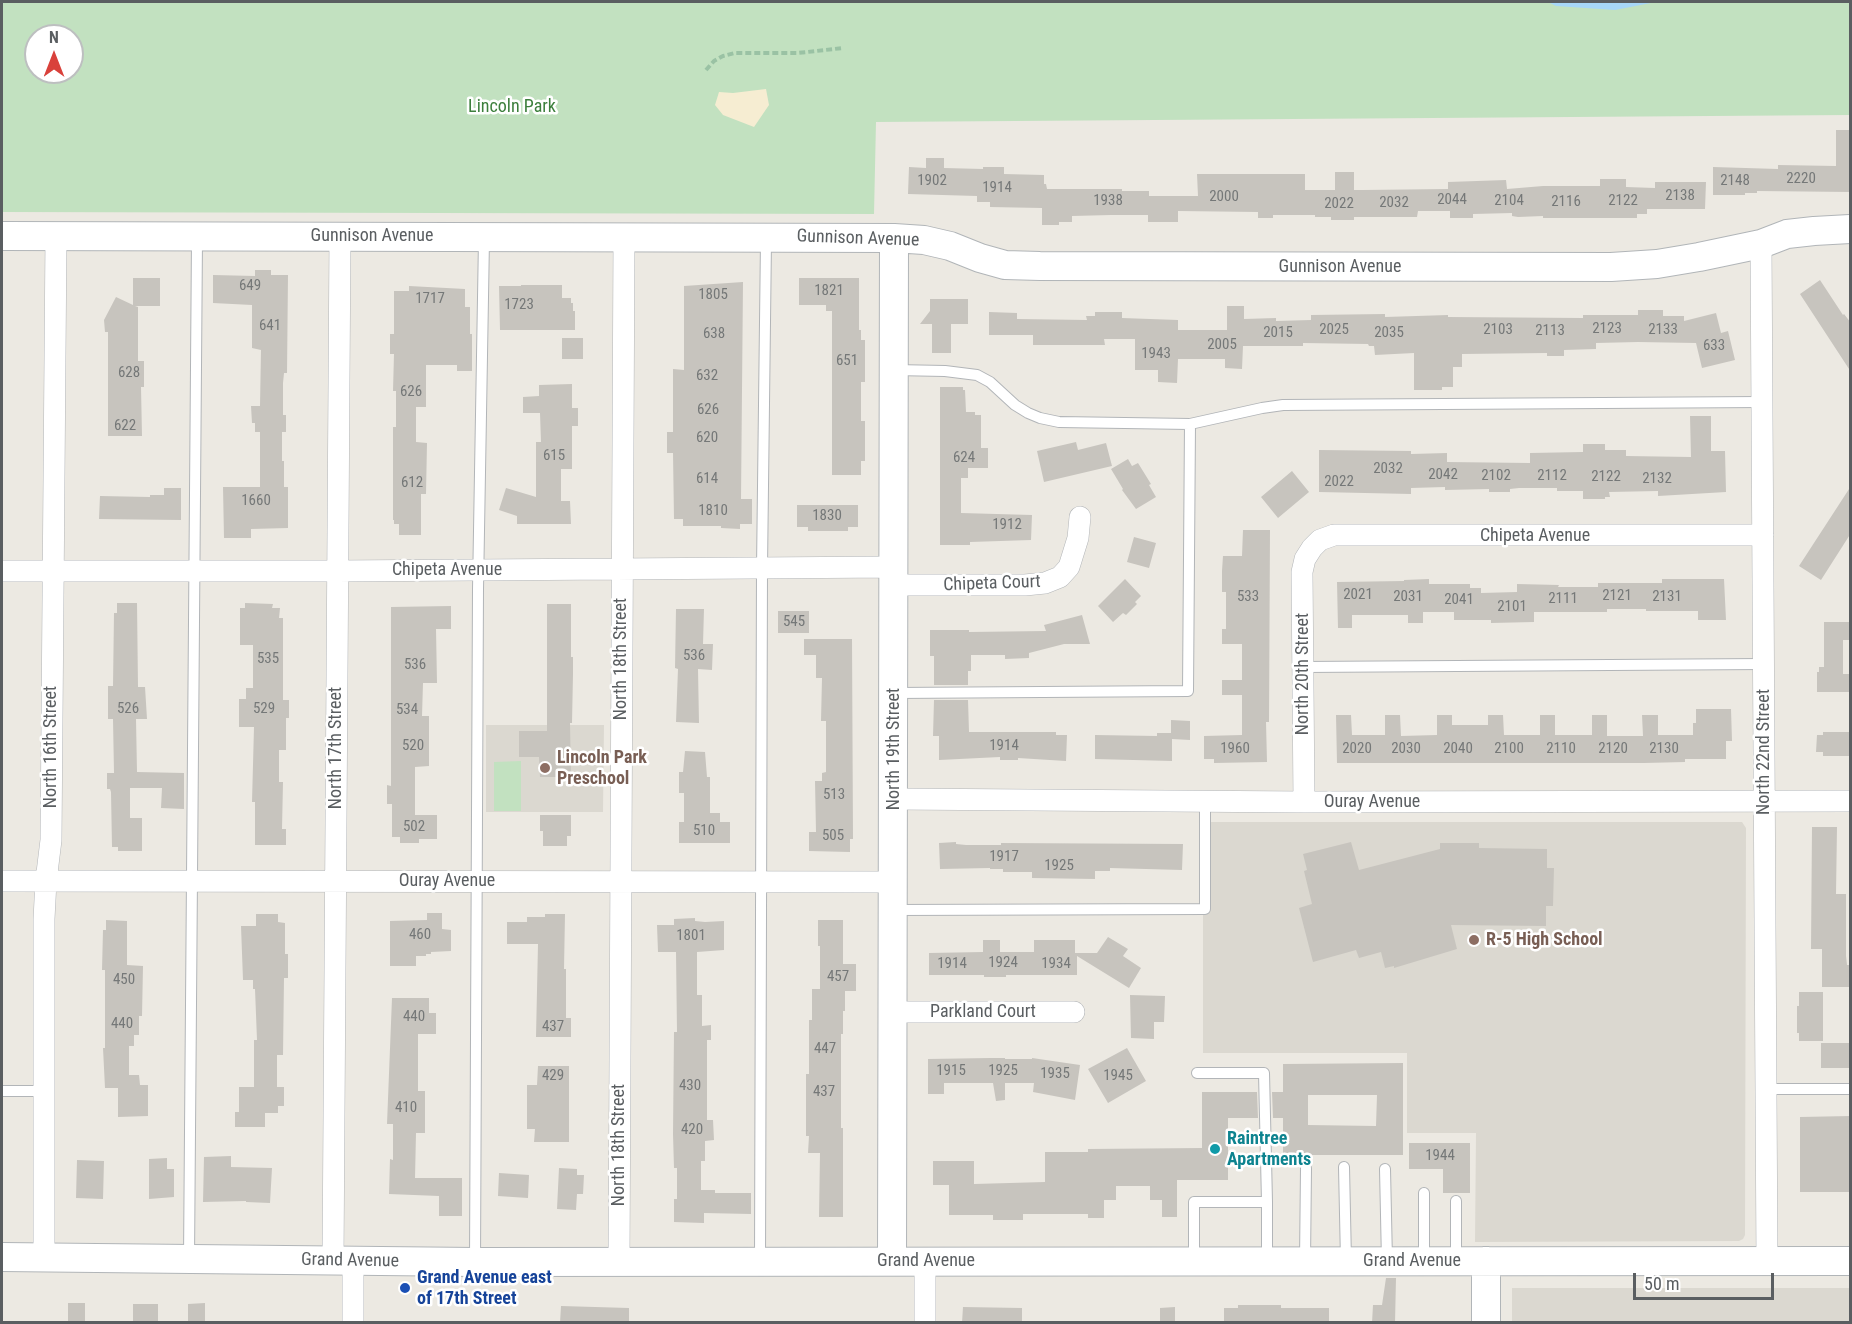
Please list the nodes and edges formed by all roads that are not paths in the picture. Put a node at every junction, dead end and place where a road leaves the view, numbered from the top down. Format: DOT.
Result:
graph roads {
  1 [pos="1851,229"];
  2 [pos="197,235"];
  3 [pos="2,236"];
  4 [pos="56,236"];
  5 [pos="340,236"];
  6 [pos="484,236"];
  7 [pos="624,237"];
  8 [pos="766,237"];
  9 [pos="894,238"];
  10 [pos="1761,243"];
  11 [pos="894,370"];
  12 [pos="1762,402"];
  13 [pos="1190,423"];
  14 [pos="1080,517"];
  15 [pos="1763,535"];
  16 [pos="1312,548"];
  17 [pos="762,568"];
  18 [pos="621,569"];
  19 [pos="2,570"];
  20 [pos="52,570"];
  21 [pos="195,570"];
  22 [pos="478,570"];
  23 [pos="337,571"];
  24 [pos="893,576"];
  25 [pos="1764,664"];
  26 [pos="1303,667"];
  27 [pos="894,693"];
  28 [pos="894,799"];
  29 [pos="1764,800"];
  30 [pos="1205,801"];
  31 [pos="1851,801"];
  32 [pos="1304,802"];
  33 [pos="2,881"];
  34 [pos="46,881"];
  35 [pos="193,881"];
  36 [pos="335,881"];
  37 [pos="477,881"];
  38 [pos="620,881"];
  39 [pos="762,882"];
  40 [pos="893,882"];
  41 [pos="893,910"];
  42 [pos="892,1012"];
  43 [pos="1074,1012"];
  44 [pos="1197,1073"];
  45 [pos="1766,1089"];
  46 [pos="1851,1089"];
  47 [pos="2,1091"];
  48 [pos="44,1091"];
  49 [pos="1344,1167"];
  50 [pos="1306,1168"];
  51 [pos="1385,1169"];
  52 [pos="1424,1193"];
  53 [pos="1456,1201"];
  54 [pos="1267,1202"];
  55 [pos="2,1257"];
  56 [pos="44,1258"];
  57 [pos="189,1259"];
  58 [pos="343,1261"];
  59 [pos="892,1261"];
  60 [pos="925,1261"];
  61 [pos="1194,1261"];
  62 [pos="1267,1261"];
  63 [pos="1305,1261"];
  64 [pos="1346,1261"];
  65 [pos="1387,1261"];
  66 [pos="1424,1261"];
  67 [pos="1456,1261"];
  68 [pos="1486,1261"];
  69 [pos="1767,1261"];
  70 [pos="1851,1261"];
  71 [pos="475,1262"];
  72 [pos="619,1262"];
  73 [pos="760,1262"];
  74 [pos="354,1323"];
  75 [pos="925,1323"];
  76 [pos="1486,1323"];
  1 -- 10 [label="street, Gunnison Avenue"];
  2 -- 4 [label="street, Gunnison Avenue"];
  2 -- 5 [label="street, Gunnison Avenue"];
  2 -- 21 [label="lane"];
  3 -- 4 [label="street, Gunnison Avenue"];
  4 -- 20 [label="street, North 16th Street"];
  5 -- 6 [label="street, Gunnison Avenue"];
  5 -- 23 [label="street, North 17th Street"];
  6 -- 7 [label="street, Gunnison Avenue"];
  6 -- 22 [label="lane"];
  7 -- 8 [label="street, Gunnison Avenue"];
  7 -- 18 [label="street, North 18th Street"];
  8 -- 9 [label="street, Gunnison Avenue"];
  8 -- 17 [label="lane"];
  9 -- 10 [label="street, Gunnison Avenue"];
  9 -- 11 [label="street, North 19th Street"];
  10 -- 12 [label="street, North 22nd Street"];
  11 -- 13 [label="lane"];
  11 -- 24 [label="street, North 19th Street"];
  12 -- 13 [label="lane"];
  12 -- 15 [label="street, North 22nd Street"];
  13 -- 27 [label="lane"];
  14 -- 24 [label="street, Chipeta Court"];
  15 -- 16 [label="street, Chipeta Avenue"];
  15 -- 25 [label="street, North 22nd Street"];
  16 -- 26 [label="street, North 20th Street"];
  17 -- 18 [label="street, Chipeta Avenue"];
  17 -- 24 [label="street, Chipeta Avenue"];
  17 -- 39 [label="lane"];
  18 -- 22 [label="street, Chipeta Avenue"];
  18 -- 38 [label="street, North 18th Street"];
  19 -- 20 [label="street, Chipeta Avenue"];
  20 -- 21 [label="street, Chipeta Avenue"];
  20 -- 34 [label="street, North 16th Street"];
  21 -- 23 [label="street, Chipeta Avenue"];
  21 -- 35 [label="lane"];
  22 -- 23 [label="street, Chipeta Avenue"];
  22 -- 37 [label="lane"];
  23 -- 36 [label="street, North 17th Street"];
  24 -- 27 [label="street, North 19th Street"];
  25 -- 26 [label="lane"];
  25 -- 29 [label="street, North 22nd Street"];
  26 -- 32 [label="street, North 20th Street"];
  27 -- 28 [label="street, North 19th Street"];
  28 -- 30 [label="street, Ouray Avenue"];
  28 -- 40 [label="street, North 19th Street"];
  29 -- 31 [label="street, Ouray Avenue"];
  29 -- 32 [label="street, Ouray Avenue"];
  29 -- 45 [label="street, North 22nd Street"];
  30 -- 32 [label="street, Ouray Avenue"];
  30 -- 41 [label="lane"];
  33 -- 34 [label="street, Ouray Avenue"];
  34 -- 35 [label="street, Ouray Avenue"];
  34 -- 48 [label="street, North 16th Street"];
  35 -- 36 [label="street, Ouray Avenue"];
  35 -- 57 [label="lane"];
  36 -- 37 [label="street, Ouray Avenue"];
  36 -- 58 [label="street, North 17th Street"];
  37 -- 38 [label="street, Ouray Avenue"];
  37 -- 71 [label="lane"];
  38 -- 39 [label="street, Ouray Avenue"];
  38 -- 72 [label="street, North 18th Street"];
  39 -- 40 [label="street, Ouray Avenue"];
  39 -- 73 [label="lane"];
  40 -- 41 [label="street, North 19th Street"];
  41 -- 42 [label="street, North 19th Street"];
  42 -- 43 [label="street, Parkland Court"];
  42 -- 59 [label="street, North 19th Street"];
  44 -- 54 [label="lane"];
  45 -- 46 [label="lane"];
  45 -- 69 [label="street, North 22nd Street"];
  47 -- 48 [label="lane"];
  48 -- 56 [label="street, North 16th Street"];
  49 -- 64 [label="lane"];
  50 -- 63 [label="lane"];
  51 -- 65 [label="lane"];
  52 -- 66 [label="lane"];
  53 -- 67 [label="lane"];
  54 -- 61 [label="lane"];
  54 -- 62 [label="lane"];
  55 -- 56 [label="street, Grand Avenue"];
  56 -- 57 [label="street, Grand Avenue"];
  57 -- 58 [label="street, Grand Avenue"];
  58 -- 71 [label="street, Grand Avenue"];
  58 -- 74 [label="street, North 17th Street"];
  59 -- 60 [label="street, Grand Avenue"];
  59 -- 73 [label="street, Grand Avenue"];
  60 -- 61 [label="street, Grand Avenue"];
  60 -- 75 [label="street"];
  61 -- 62 [label="street, Grand Avenue"];
  62 -- 63 [label="street, Grand Avenue"];
  63 -- 64 [label="street, Grand Avenue"];
  64 -- 65 [label="street, Grand Avenue"];
  65 -- 66 [label="street, Grand Avenue"];
  66 -- 67 [label="street, Grand Avenue"];
  67 -- 68 [label="street, Grand Avenue"];
  68 -- 69 [label="street, Grand Avenue"];
  68 -- 76 [label="street"];
  69 -- 70 [label="street, Grand Avenue"];
  71 -- 72 [label="street, Grand Avenue"];
  72 -- 73 [label="street, Grand Avenue"];
}
